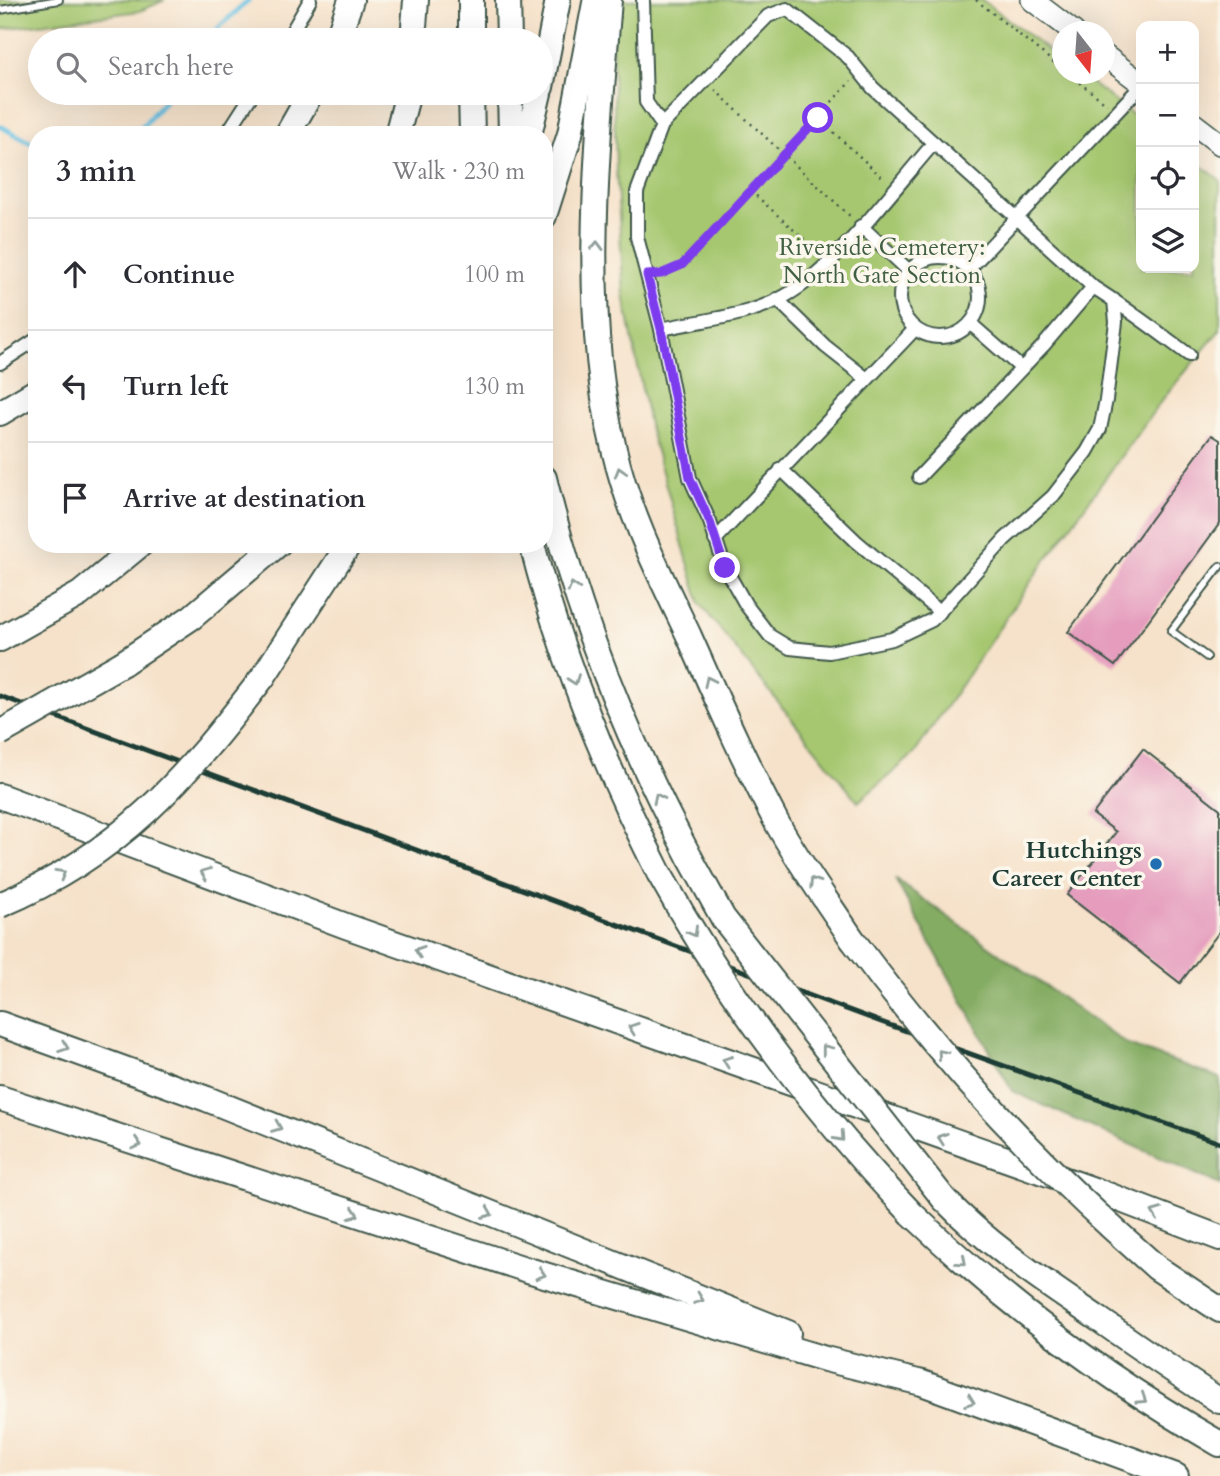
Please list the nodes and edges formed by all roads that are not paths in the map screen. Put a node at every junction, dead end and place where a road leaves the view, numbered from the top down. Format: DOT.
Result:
graph roads {
  1 [pos="59,0"];
  2 [pos="310,0"];
  3 [pos="351,0"];
  4 [pos="416,0"];
  5 [pos="471,0"];
  6 [pos="508,0"];
  7 [pos="558,0"];
  8 [pos="595,0"];
  9 [pos="609,0"];
  10 [pos="643,0"];
  11 [pos="1032,0"];
  12 [pos="0,10"];
  13 [pos="1060,21"];
  14 [pos="294,28"];
  15 [pos="341,28"];
  16 [pos="414,28"];
  17 [pos="471,28"];
  18 [pos="509,28"];
  19 [pos="553,28"];
  20 [pos="1115,64"];
  21 [pos="1136,80"];
  22 [pos="1136,90"];
  23 [pos="245,105"];
  24 [pos="304,105"];
  25 [pos="405,105"];
  26 [pos="471,105"];
  27 [pos="511,105"];
  28 [pos="536,105"];
  29 [pos="662,125"];
  30 [pos="232,126"];
  31 [pos="292,126"];
  32 [pos="399,126"];
  33 [pos="472,126"];
  34 [pos="512,126"];
  35 [pos="530,126"];
  36 [pos="1199,128"];
  37 [pos="934,143"];
  38 [pos="1220,144"];
  39 [pos="553,188"];
  40 [pos="1017,219"];
  41 [pos="861,226"];
  42 [pos="969,269"];
  43 [pos="909,271"];
  44 [pos="1093,287"];
  45 [pos="778,299"];
  46 [pos="1114,300"];
  47 [pos="971,324"];
  48 [pos="661,329"];
  49 [pos="915,329"];
  50 [pos="28,345"];
  51 [pos="1189,355"];
  52 [pos="0,363"];
  53 [pos="1021,368"];
  54 [pos="867,379"];
  55 [pos="28,396"];
  56 [pos="0,412"];
  57 [pos="781,470"];
  58 [pos="919,477"];
  59 [pos="553,512"];
  60 [pos="715,540"];
  61 [pos="130,553"];
  62 [pos="267,553"];
  63 [pos="343,553"];
  64 [pos="534,553"];
  65 [pos="1220,566"];
  66 [pos="940,612"];
  67 [pos="0,639"];
  68 [pos="1207,657"];
  69 [pos="0,733"];
  70 [pos="0,796"];
  71 [pos="0,905"];
  72 [pos="0,1024"];
  73 [pos="0,1098"];
  74 [pos="1220,1238"];
  75 [pos="1220,1310"];
  76 [pos="922,1383"];
  77 [pos="1220,1401"];
  78 [pos="1220,1444"];
  79 [pos="1176,1476"];
  1 -- 12 [label="lane"];
  2 -- 14 [label="street"];
  3 -- 15 [label="highway"];
  4 -- 16 [label="highway"];
  5 -- 17 [label="highway"];
  6 -- 18 [label="highway"];
  7 -- 19 [label="highway"];
  8 -- 39 [label="highway"];
  75 -- 9 [label="highway, one-way, bridge"];
  10 -- 29 [label="street"];
  11 -- 13 [label="main road"];
  20 -- 21 [label="main road"];
  22 -- 40 [label="street"];
  23 -- 30 [label="street"];
  24 -- 31 [label="highway"];
  25 -- 32 [label="highway"];
  26 -- 33 [label="highway"];
  27 -- 34 [label="highway"];
  28 -- 35 [label="highway"];
  29 -- 37 [label="street"];
  29 -- 48 [label="street"];
  36 -- 38 [label="main road"];
  37 -- 40 [label="street"];
  37 -- 41 [label="street"];
  40 -- 42 [label="street"];
  40 -- 44 [label="street"];
  41 -- 43 [label="street"];
  41 -- 45 [label="street"];
  42 -- 43 [label="street"];
  42 -- 47 [label="street"];
  43 -- 49 [label="street"];
  44 -- 46 [label="street"];
  44 -- 53 [label="street"];
  45 -- 48 [label="street"];
  45 -- 54 [label="street"];
  46 -- 51 [label="street"];
  46 -- 66 [label="street"];
  47 -- 49 [label="street"];
  47 -- 53 [label="street"];
  48 -- 60 [label="street"];
  49 -- 54 [label="street"];
  50 -- 52 [label="street"];
  53 -- 58 [label="street"];
  54 -- 57 [label="street"];
  55 -- 56 [label="highway"];
  57 -- 60 [label="street"];
  57 -- 66 [label="street"];
  77 -- 59 [label="highway, one-way, bridge"];
  60 -- 66 [label="street"];
  61 -- 67 [label="highway"];
  62 -- 69 [label="highway, bridge"];
  71 -- 63 [label="highway, one-way, bridge"];
  64 -- 78 [label="highway, one-way, bridge"];
  65 -- 68 [label="lane"];
  74 -- 70 [label="highway, one-way"];
  72 -- 76 [label="highway, one-way"];
  73 -- 76 [label="highway, one-way"];
  76 -- 79 [label="highway, one-way"];
}
